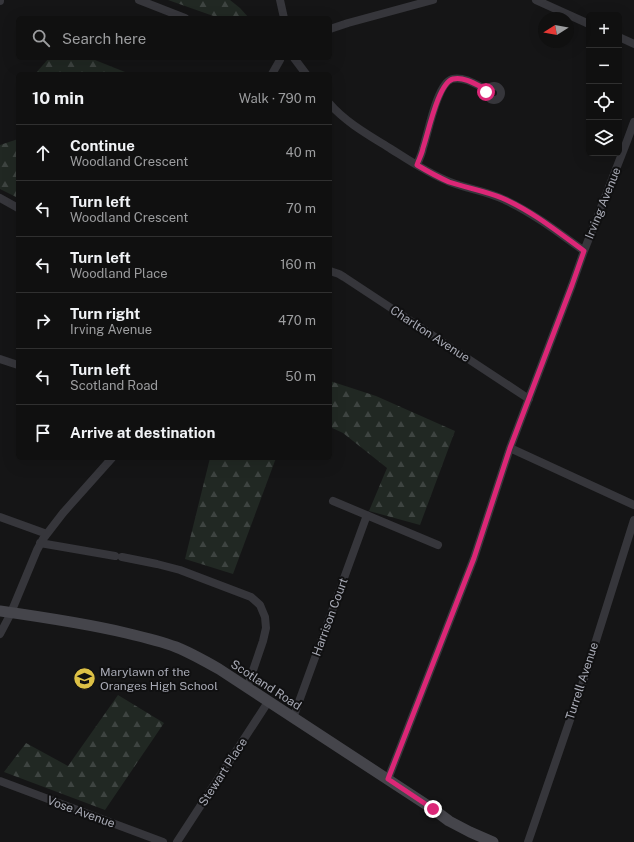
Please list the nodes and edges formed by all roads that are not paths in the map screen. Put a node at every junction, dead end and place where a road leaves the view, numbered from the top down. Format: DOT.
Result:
graph roads {
  1 [pos="139,0"];
  2 [pos="280,0"];
  3 [pos="433,0"];
  4 [pos="536,0"];
  5 [pos="180,16"];
  6 [pos="284,16"];
  7 [pos="586,23"];
  8 [pos="332,28"];
  9 [pos="622,38"];
  10 [pos="634,44"];
  11 [pos="278,60"];
  12 [pos="296,60"];
  13 [pos="273,72"];
  14 [pos="304,72"];
  15 [pos="487,90"];
  16 [pos="332,106"];
  17 [pos="634,122"];
  18 [pos="417,165"];
  19 [pos="0,198"];
  20 [pos="16,207"];
  21 [pos="584,251"];
  22 [pos="332,272"];
  23 [pos="0,359"];
  24 [pos="16,364"];
  25 [pos="529,399"];
  26 [pos="510,448"];
  27 [pos="110,460"];
  28 [pos="333,501"];
  29 [pos="634,505"];
  30 [pos="367,515"];
  31 [pos="0,517"];
  32 [pos="634,520"];
  33 [pos="47,534"];
  34 [pos="40,543"];
  35 [pos="438,545"];
  36 [pos="0,611"];
  37 [pos="12,613"];
  38 [pos="0,634"];
  39 [pos="247,688"];
  40 [pos="268,702"];
  41 [pos="293,718"];
  42 [pos="388,779"];
  43 [pos="0,782"];
  44 [pos="163,842"];
  45 [pos="177,842"];
  46 [pos="493,842"];
  47 [pos="528,842"];
  1 -- 5 [label="street"];
  2 -- 6 [label="street"];
  3 -- 8 [label="street"];
  4 -- 7 [label="street"];
  9 -- 10 [label="street"];
  11 -- 13 [label="street"];
  12 -- 14 [label="street"];
  15 -- 18 [label="street"];
  16 -- 18 [label="street"];
  17 -- 21 [label="street, Irving Avenue"];
  18 -- 21 [label="street"];
  19 -- 20 [label="street"];
  21 -- 25 [label="street, Irving Avenue"];
  22 -- 25 [label="street, Charlton Avenue"];
  23 -- 24 [label="street"];
  25 -- 26 [label="street, Irving Avenue"];
  26 -- 29 [label="street"];
  26 -- 42 [label="street, Irving Avenue"];
  27 -- 33 [label="street"];
  28 -- 30 [label="street"];
  30 -- 35 [label="street"];
  30 -- 41 [label="street, Harrison Court"];
  31 -- 33 [label="street"];
  32 -- 47 [label="street, Turrell Avenue"];
  33 -- 34 [label="street"];
  34 -- 37 [label="street"];
  34 -- 39 [label="street"];
  36 -- 37 [label="main road, Scotland Road"];
  37 -- 38 [label="street"];
  37 -- 39 [label="main road, Scotland Road"];
  39 -- 40 [label="main road, Scotland Road"];
  40 -- 41 [label="main road, Scotland Road"];
  40 -- 45 [label="street, Stewart Place"];
  41 -- 42 [label="main road, Scotland Road"];
  42 -- 46 [label="main road, Scotland Road"];
  43 -- 44 [label="street, Vose Avenue"];
}
